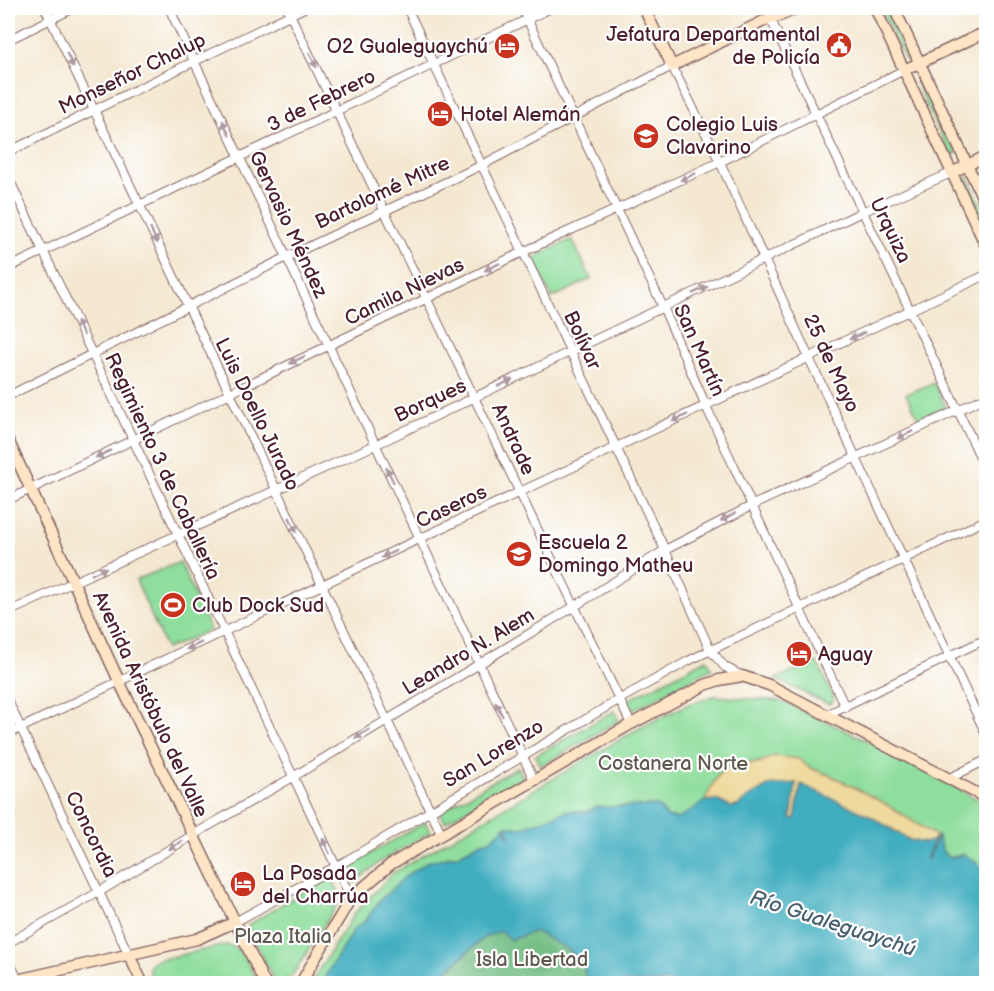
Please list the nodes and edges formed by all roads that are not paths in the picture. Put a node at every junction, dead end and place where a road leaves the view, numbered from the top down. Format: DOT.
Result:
graph roads {
  1 [pos="45,8"];
  2 [pos="74,8"];
  3 [pos="169,8"];
  4 [pos="304,8"];
  5 [pos="407,8"];
  6 [pos="522,8"];
  7 [pos="551,8"];
  8 [pos="644,8"];
  9 [pos="765,8"];
  10 [pos="798,8"];
  11 [pos="875,8"];
  12 [pos="894,8"];
  13 [pos="289,11"];
  14 [pos="770,18"];
  15 [pos="50,19"];
  16 [pos="527,19"];
  17 [pos="987,32"];
  18 [pos="8,40"];
  19 [pos="194,61"];
  20 [pos="920,63"];
  21 [pos="434,64"];
  22 [pos="672,66"];
  23 [pos="904,70"];
  24 [pos="94,110"];
  25 [pos="337,110"];
  26 [pos="816,114"];
  27 [pos="572,117"];
  28 [pos="8,152"];
  29 [pos="987,156"];
  30 [pos="239,157"];
  31 [pos="720,162"];
  32 [pos="482,165"];
  33 [pos="968,165"];
  34 [pos="951,173"];
  35 [pos="8,177"];
  36 [pos="139,205"];
  37 [pos="987,205"];
  38 [pos="616,210"];
  39 [pos="385,211"];
  40 [pos="862,212"];
  41 [pos="987,246"];
  42 [pos="43,251"];
  43 [pos="523,252"];
  44 [pos="286,257"];
  45 [pos="765,259"];
  46 [pos="8,268"];
  47 [pos="987,275"];
  48 [pos="427,298"];
  49 [pos="188,307"];
  50 [pos="663,307"];
  51 [pos="910,311"];
  52 [pos="328,345"];
  53 [pos="569,351"];
  54 [pos="92,354"];
  55 [pos="809,358"];
  56 [pos="230,393"];
  57 [pos="8,396"];
  58 [pos="475,397"];
  59 [pos="987,397"];
  60 [pos="706,406"];
  61 [pos="958,410"];
  62 [pos="132,439"];
  63 [pos="8,440"];
  64 [pos="375,444"];
  65 [pos="616,448"];
  66 [pos="856,458"];
  67 [pos="987,469"];
  68 [pos="31,489"];
  69 [pos="276,490"];
  70 [pos="520,493"];
  71 [pos="8,500"];
  72 [pos="753,505"];
  73 [pos="987,520"];
  74 [pos="178,535"];
  75 [pos="421,538"];
  76 [pos="665,550"];
  77 [pos="905,558"];
  78 [pos="74,582"];
  79 [pos="322,586"];
  80 [pos="575,606"];
  81 [pos="799,608"];
  82 [pos="8,612"];
  83 [pos="224,632"];
  84 [pos="987,639"];
  85 [pos="710,650"];
  86 [pos="950,657"];
  87 [pos="478,664"];
  88 [pos="742,676"];
  89 [pos="119,681"];
  90 [pos="620,699"];
  91 [pos="8,701"];
  92 [pos="845,707"];
  93 [pos="828,714"];
  94 [pos="386,719"];
  95 [pos="631,724"];
  96 [pos="21,728"];
  97 [pos="8,734"];
  98 [pos="987,734"];
  99 [pos="522,757"];
  100 [pos="987,760"];
  101 [pos="293,777"];
  102 [pos="950,778"];
  103 [pos="534,780"];
  104 [pos="987,798"];
  105 [pos="430,812"];
  106 [pos="193,835"];
  107 [pos="442,835"];
  108 [pos="336,867"];
  109 [pos="99,892"];
  110 [pos="351,898"];
  111 [pos="235,922"];
  112 [pos="8,943"];
  113 [pos="129,955"];
  114 [pos="8,958"];
  115 [pos="15,982"];
  116 [pos="266,982"];
  117 [pos="299,983"];
  118 [pos="143,984"];
  1 -- 15 [label="street, Luis Doello Jurado"];
  2 -- 15 [label="street"];
  3 -- 19 [label="street, Gervasio Méndez"];
  4 -- 13 [label="street, Monseñor Chalup"];
  5 -- 21 [label="street, Bolívar"];
  6 -- 16 [label="street, San Martín"];
  7 -- 16 [label="street, 3 de Febrero"];
  8 -- 22 [label="main road, 25 de Mayo"];
  9 -- 14 [label="main road, Urquiza"];
  10 -- 14 [label="main road, Bartolomé Mitre"];
  11 -- 23 [label="main road"];
  12 -- 20 [label="main road"];
  13 -- 19 [label="street, Monseñor Chalup"];
  13 -- 25 [label="street, Andrade, one-way"];
  14 -- 22 [label="main road, Bartolomé Mitre"];
  14 -- 26 [label="street, Urquiza"];
  15 -- 18 [label="street"];
  15 -- 24 [label="street, Luis Doello Jurado, one-way"];
  16 -- 21 [label="street, 3 de Febrero"];
  16 -- 27 [label="street, San Martín"];
  17 -- 20 [label="main road"];
  19 -- 24 [label="street, Monseñor Chalup"];
  30 -- 19 [label="street, Gervasio Méndez, one-way"];
  20 -- 23 [label="main road"];
  20 -- 33 [label="main road"];
  21 -- 25 [label="street, 3 de Febrero"];
  21 -- 32 [label="street, Bolívar"];
  22 -- 27 [label="street, Bartolomé Mitre"];
  22 -- 31 [label="street, 25 de Mayo"];
  23 -- 26 [label="street, Camila Nievas"];
  23 -- 34 [label="main road"];
  24 -- 28 [label="street, Monseñor Chalup"];
  24 -- 36 [label="street, Luis Doello Jurado"];
  25 -- 30 [label="street, 3 de Febrero"];
  25 -- 39 [label="street, Andrade"];
  26 -- 31 [label="street, Camila Nievas"];
  26 -- 40 [label="street, Urquiza"];
  27 -- 32 [label="street, Bartolomé Mitre"];
  27 -- 38 [label="street, San Martín"];
  29 -- 33 [label="main road"];
  30 -- 36 [label="street, 3 de Febrero"];
  30 -- 44 [label="street, Gervasio Méndez"];
  31 -- 38 [label="street, Camila Nievas, one-way"];
  31 -- 45 [label="street, 25 de Mayo"];
  32 -- 39 [label="street, Bartolomé Mitre"];
  32 -- 43 [label="street, Bolívar"];
  33 -- 34 [label="main road"];
  33 -- 37 [label="main road"];
  34 -- 40 [label="street, Borques"];
  34 -- 41 [label="main road"];
  35 -- 42 [label="street, Regimiento 3 de Caballería"];
  36 -- 42 [label="street, 3 de Febrero"];
  36 -- 49 [label="street, Luis Doello Jurado, one-way"];
  38 -- 43 [label="street, Camila Nievas"];
  38 -- 50 [label="street, San Martín"];
  39 -- 44 [label="street, Bartolomé Mitre"];
  39 -- 48 [label="street, Andrade"];
  40 -- 45 [label="street, Borques"];
  40 -- 51 [label="street, Urquiza"];
  42 -- 46 [label="street, 3 de Febrero"];
  54 -- 42 [label="street, Regimiento 3 de Caballería, one-way"];
  43 -- 48 [label="street, Camila Nievas, one-way"];
  43 -- 53 [label="street, Bolívar"];
  44 -- 49 [label="street, Bartolomé Mitre"];
  44 -- 52 [label="street, Gervasio Méndez"];
  50 -- 45 [label="street, Borques, one-way"];
  45 -- 55 [label="street, 25 de Mayo"];
  47 -- 51 [label="street, Caseros"];
  48 -- 52 [label="street, Camila Nievas"];
  48 -- 58 [label="street, Andrade"];
  49 -- 54 [label="street, Bartolomé Mitre"];
  49 -- 56 [label="street, Luis Doello Jurado"];
  50 -- 53 [label="street, Borques"];
  50 -- 60 [label="street, San Martín"];
  51 -- 55 [label="street, Caseros, one-way"];
  51 -- 61 [label="street, Urquiza"];
  52 -- 56 [label="street, Camila Nievas, one-way"];
  52 -- 64 [label="street, Gervasio Méndez"];
  58 -- 53 [label="street, Borques, one-way"];
  53 -- 65 [label="street, Bolívar"];
  54 -- 57 [label="street, Bartolomé Mitre"];
  54 -- 62 [label="street, Regimiento 3 de Caballería"];
  55 -- 60 [label="street, Caseros"];
  55 -- 66 [label="street, 25 de Mayo"];
  56 -- 62 [label="street, Camila Nievas"];
  56 -- 69 [label="street, Luis Doello Jurado"];
  58 -- 64 [label="street, Borques"];
  58 -- 70 [label="street, Andrade"];
  59 -- 61 [label="street, Leandro N. Alem"];
  60 -- 65 [label="street, Caseros, one-way"];
  60 -- 72 [label="street, San Martín"];
  61 -- 66 [label="street, Leandro N. Alem, one-way"];
  61 -- 67 [label="street, Urquiza"];
  62 -- 68 [label="street, Camila Nievas, one-way"];
  62 -- 74 [label="street, Regimiento 3 de Caballería"];
  63 -- 68 [label="main road, Avenida Aristóbulo del Valle"];
  64 -- 69 [label="street, Borques"];
  75 -- 64 [label="street, Gervasio Méndez, one-way"];
  65 -- 70 [label="street, Caseros"];
  65 -- 76 [label="street, Bolívar"];
  66 -- 72 [label="street, Leandro N. Alem"];
  66 -- 77 [label="street, 25 de Mayo"];
  68 -- 71 [label="street, Camila Nievas"];
  68 -- 78 [label="main road, Avenida Aristóbulo del Valle"];
  69 -- 74 [label="street, Borques"];
  69 -- 79 [label="street, Luis Doello Jurado, one-way"];
  70 -- 75 [label="street, Caseros"];
  70 -- 80 [label="street, Andrade"];
  72 -- 76 [label="street, Leandro N. Alem, one-way"];
  72 -- 81 [label="street, San Martín"];
  73 -- 77 [label="street, San Lorenzo"];
  78 -- 74 [label="street, Borques, one-way"];
  74 -- 83 [label="street, Regimiento 3 de Caballería"];
  75 -- 79 [label="street, Caseros, one-way"];
  75 -- 87 [label="street, Gervasio Méndez"];
  76 -- 80 [label="street, Leandro N. Alem"];
  76 -- 85 [label="street, Bolívar"];
  77 -- 81 [label="street, San Lorenzo"];
  77 -- 86 [label="street, 25 de Mayo"];
  78 -- 82 [label="street, Borques"];
  78 -- 89 [label="main road, Avenida Aristóbulo del Valle"];
  79 -- 83 [label="street, Caseros"];
  79 -- 94 [label="street, Luis Doello Jurado"];
  80 -- 87 [label="street, Leandro N. Alem"];
  80 -- 90 [label="street, Andrade"];
  81 -- 85 [label="street, San Lorenzo"];
  81 -- 92 [label="street, San Martín"];
  83 -- 89 [label="street, Caseros, one-way"];
  83 -- 101 [label="street, Regimiento 3 de Caballería"];
  84 -- 86 [label="street"];
  85 -- 88 [label="street, Bolívar"];
  85 -- 90 [label="street, San Lorenzo"];
  86 -- 92 [label="street"];
  86 -- 98 [label="street, 25 de Mayo"];
  87 -- 94 [label="street, Leandro N. Alem"];
  99 -- 87 [label="street, Gervasio Méndez, one-way"];
  88 -- 93 [label="main road"];
  88 -- 95 [label="main road"];
  89 -- 96 [label="street, Caseros"];
  89 -- 106 [label="main road, Avenida Aristóbulo del Valle"];
  90 -- 95 [label="street, Andrade"];
  90 -- 99 [label="street, San Lorenzo"];
  91 -- 96 [label="street, Concordia"];
  92 -- 93 [label="street"];
  93 -- 102 [label="main road"];
  94 -- 101 [label="street, Leandro N. Alem, one-way"];
  94 -- 105 [label="street, Luis Doello Jurado"];
  95 -- 103 [label="main road"];
  96 -- 97 [label="street, Caseros"];
  96 -- 109 [label="street, Concordia"];
  99 -- 103 [label="street, Gervasio Méndez"];
  99 -- 105 [label="street, San Lorenzo"];
  100 -- 102 [label="street"];
  101 -- 106 [label="street, Leandro N. Alem"];
  108 -- 101 [label="street, Regimiento 3 de Caballería, one-way"];
  102 -- 104 [label="main road"];
  103 -- 107 [label="main road"];
  105 -- 107 [label="street, Luis Doello Jurado"];
  105 -- 108 [label="street, San Lorenzo"];
  106 -- 109 [label="street, Leandro N. Alem, one-way"];
  106 -- 111 [label="main road, Avenida Aristóbulo del Valle"];
  107 -- 110 [label="main road"];
  108 -- 110 [label="street, Regimiento 3 de Caballería"];
  108 -- 111 [label="street, San Lorenzo"];
  109 -- 112 [label="street, Leandro N. Alem"];
  109 -- 113 [label="street, Concordia"];
  110 -- 117 [label="main road"];
  111 -- 113 [label="main road, San Lorenzo"];
  111 -- 116 [label="main road, Avenida Aristóbulo del Valle"];
  113 -- 115 [label="main road, San Lorenzo"];
  113 -- 118 [label="main road, Concordia"];
  114 -- 115 [label="street"];
}
